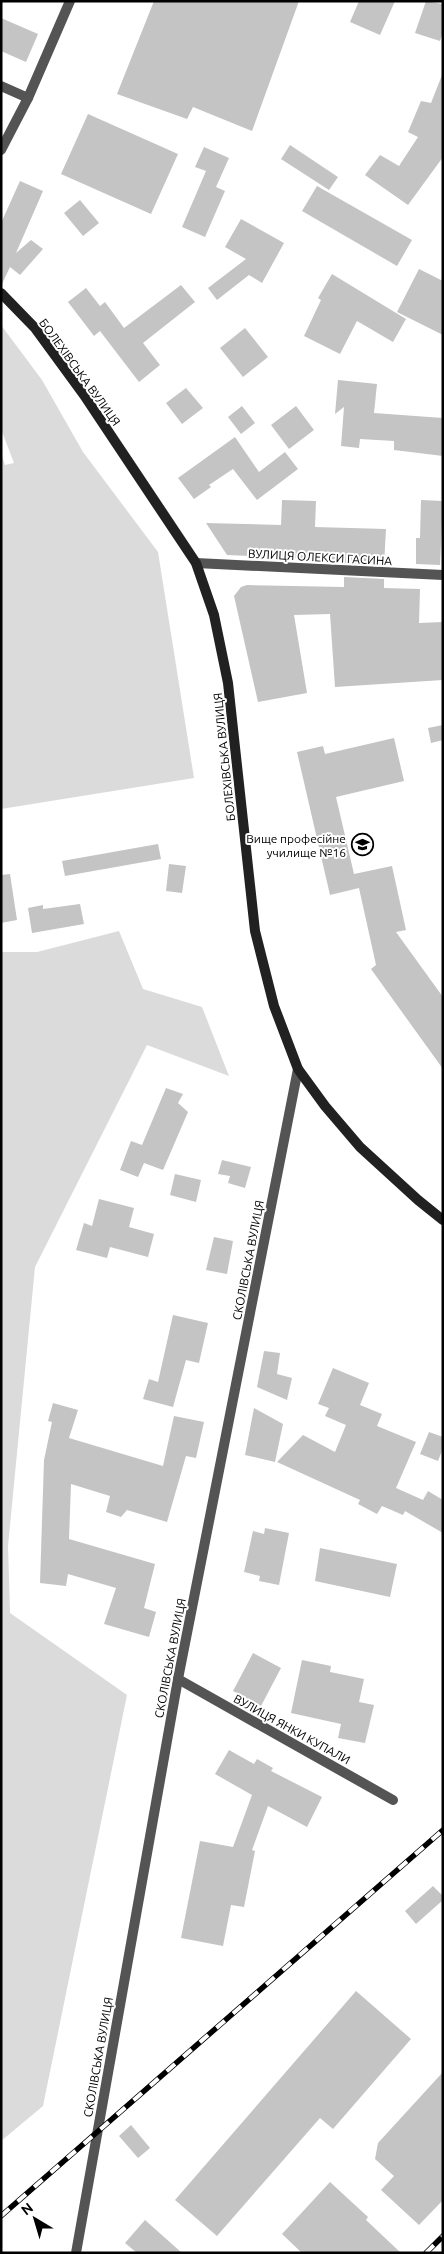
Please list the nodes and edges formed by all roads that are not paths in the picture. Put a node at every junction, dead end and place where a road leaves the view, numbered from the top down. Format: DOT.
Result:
graph roads {
  1 [pos="70,1"];
  2 [pos="1,86"];
  3 [pos="28,98"];
  4 [pos="1,150"];
  5 [pos="1,293"];
  6 [pos="196,563"];
  7 [pos="443,575"];
  8 [pos="298,1069"];
  9 [pos="443,1220"];
  10 [pos="178,1679"];
  11 [pos="393,1800"];
  12 [pos="76,2253"];
  1 -- 3 [label="street"];
  2 -- 3 [label="street"];
  3 -- 4 [label="street"];
  5 -- 6 [label="main road, БОЛЕХІВСЬКА ВУЛИЦЯ"];
  6 -- 7 [label="street, ВУЛИЦЯ ОЛЕКСИ ГАСИНА"];
  6 -- 8 [label="main road, БОЛЕХІВСЬКА ВУЛИЦЯ"];
  8 -- 9 [label="main road, БОЛЕХІВСЬКА ВУЛИЦЯ"];
  8 -- 10 [label="street, СКОЛІВСЬКА ВУЛИЦЯ"];
  10 -- 11 [label="street, ВУЛИЦЯ ЯНКИ КУПАЛИ"];
  10 -- 12 [label="street, СКОЛІВСЬКА ВУЛИЦЯ"];
}
